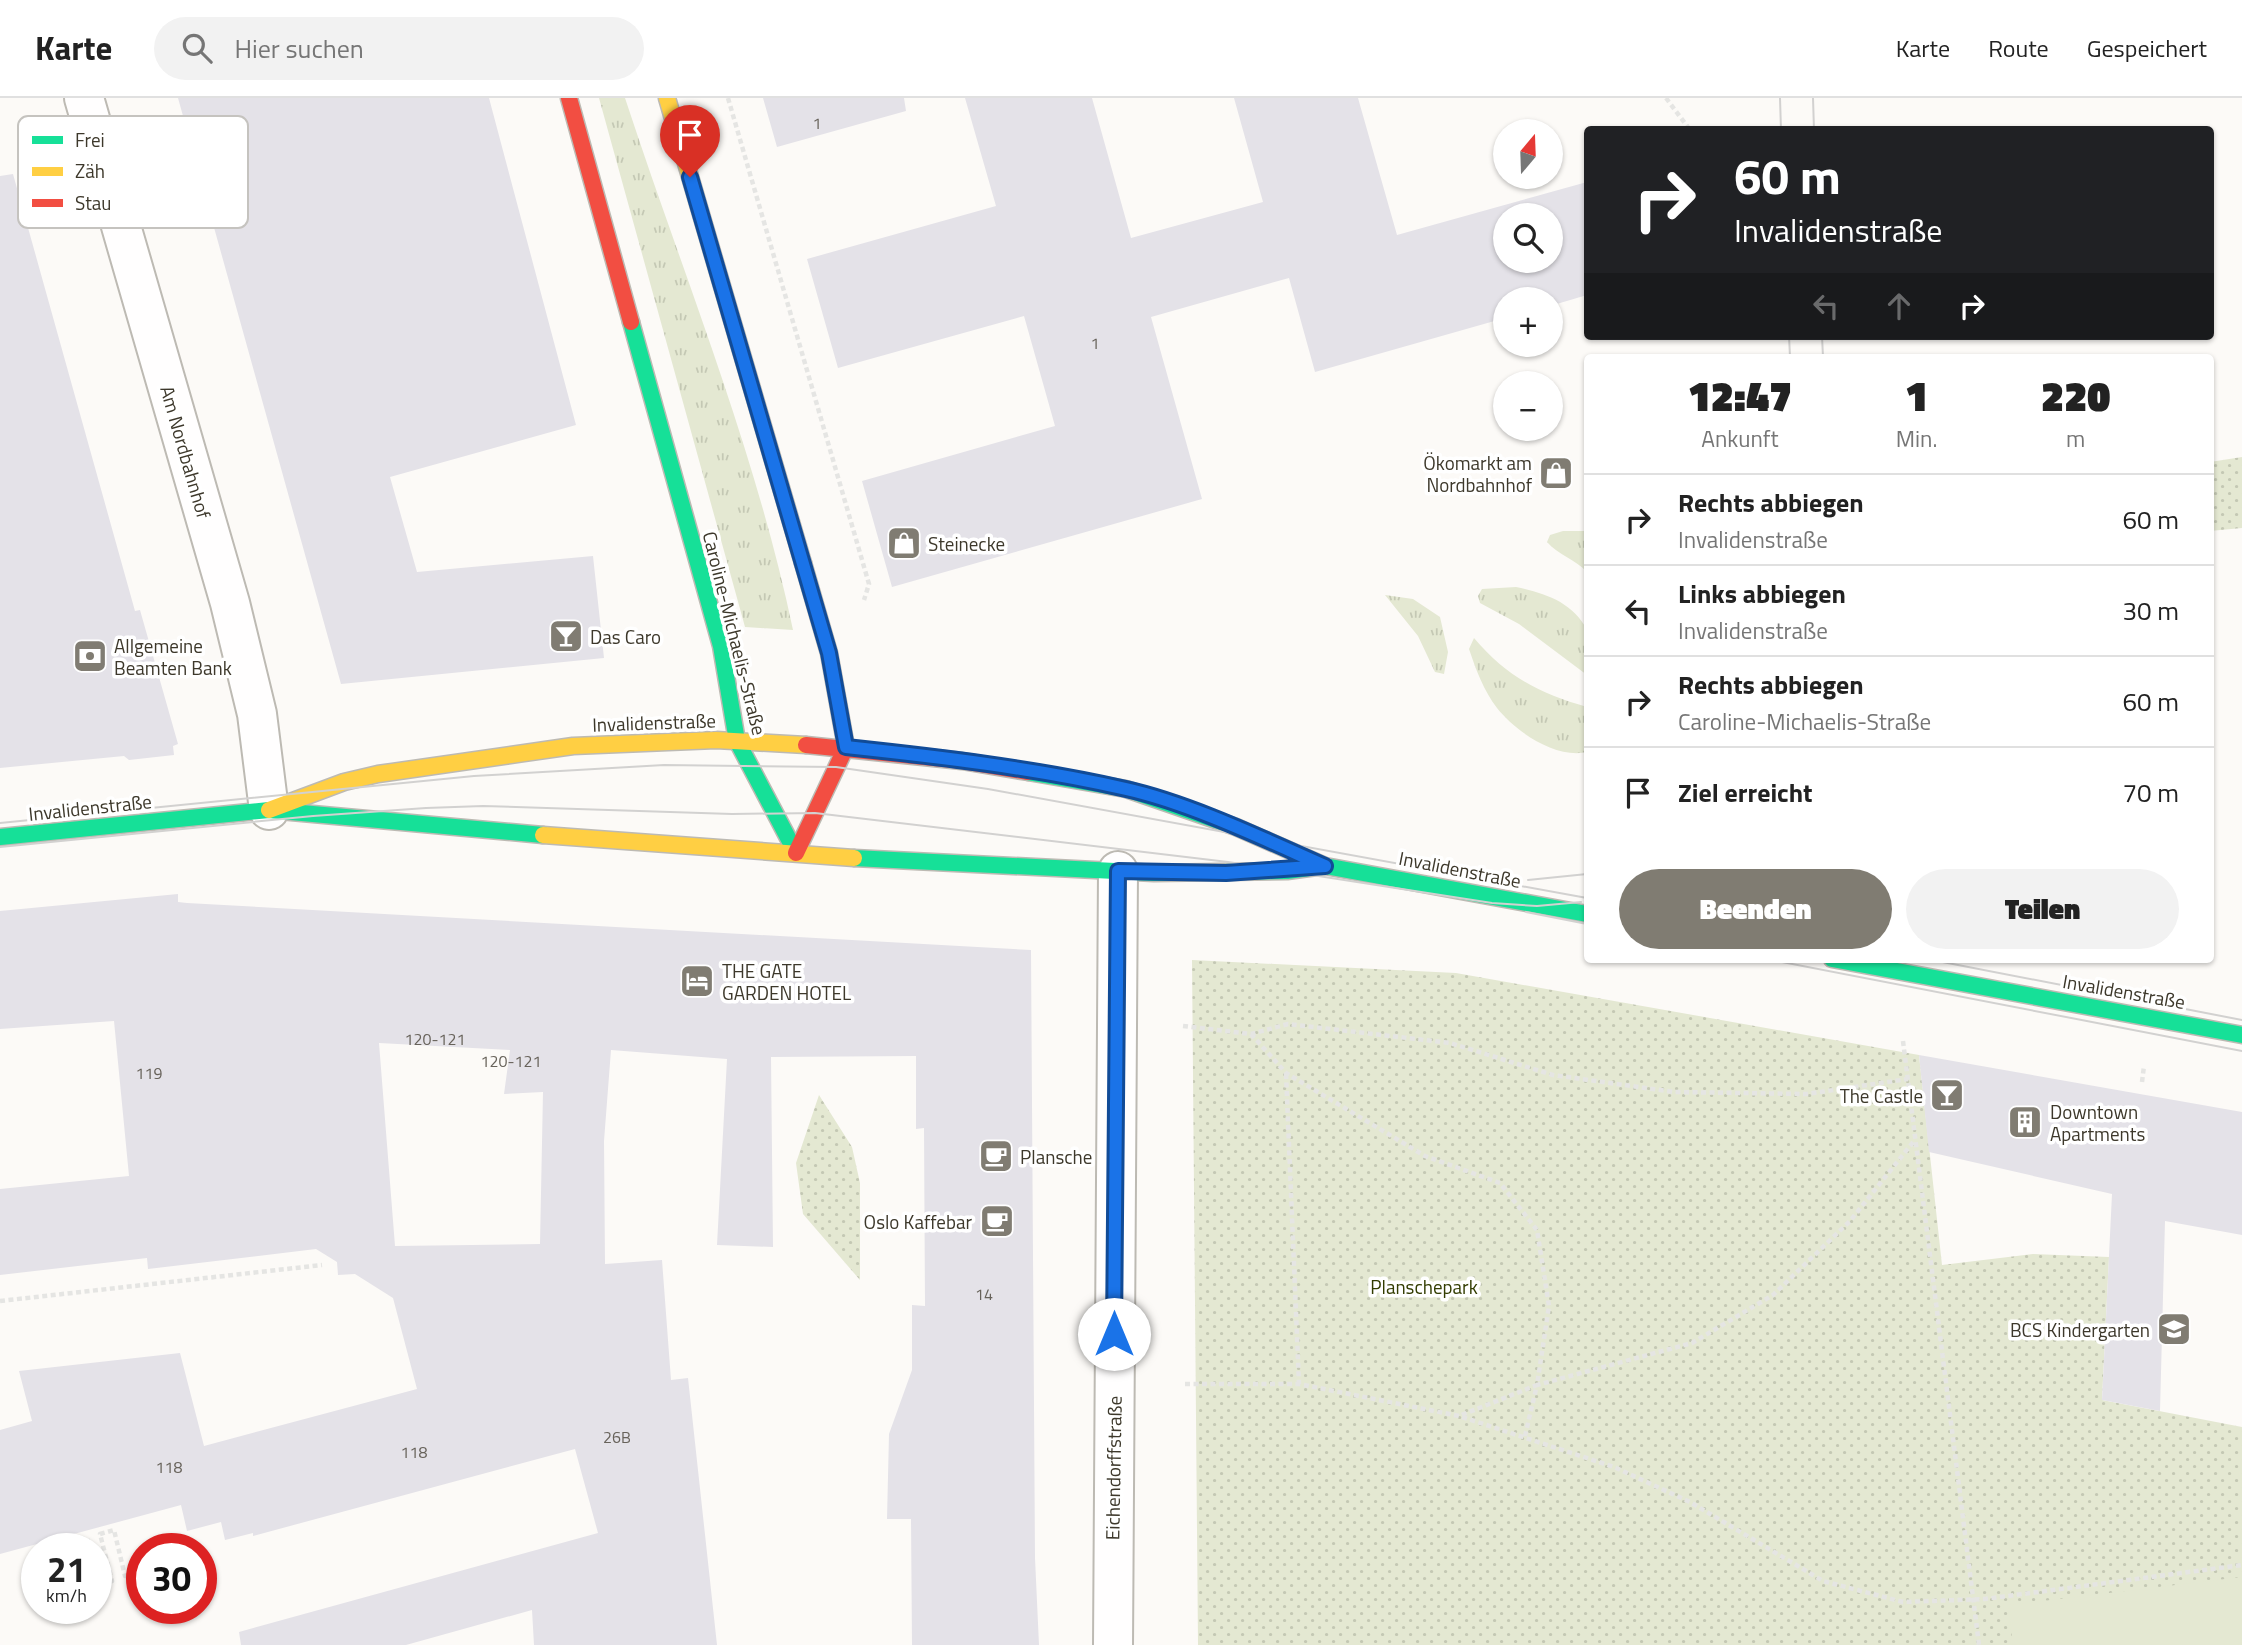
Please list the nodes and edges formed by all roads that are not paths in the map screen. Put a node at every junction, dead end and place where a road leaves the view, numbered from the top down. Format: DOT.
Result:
graph roads {
  1 [pos="84,98"];
  2 [pos="569,98"];
  3 [pos="667,98"];
  4 [pos="89,116"];
  5 [pos="122,228"];
  6 [pos="737,741"];
  7 [pos="846,747"];
  8 [pos="269,810"];
  9 [pos="0,837"];
  10 [pos="796,853"];
  11 [pos="1325,866"];
  12 [pos="1118,871"];
  13 [pos="1584,914"];
  14 [pos="1854,963"];
  15 [pos="2242,1034"];
  16 [pos="1113,1645"];
  1 -- 4 [label="street, Am Nordbahnhof"];
  2 -- 6 [label="main road, Caroline-Michaelis-Straße"];
  3 -- 7 [label="main road"];
  5 -- 8 [label="street, Am Nordbahnhof"];
  6 -- 7 [label="main road, Invalidenstraße"];
  6 -- 8 [label="main road, Invalidenstraße"];
  6 -- 10 [label="main road, Caroline-Michaelis-Straße"];
  7 -- 10 [label="main road"];
  7 -- 11 [label="main road, Invalidenstraße"];
  8 -- 9 [label="main road, Invalidenstraße"];
  8 -- 10 [label="main road, Invalidenstraße"];
  10 -- 12 [label="main road, Invalidenstraße"];
  11 -- 12 [label="main road, Invalidenstraße"];
  11 -- 13 [label="main road, Invalidenstraße"];
  12 -- 16 [label="street, Eichendorffstraße"];
  14 -- 15 [label="main road, Invalidenstraße"];
}
